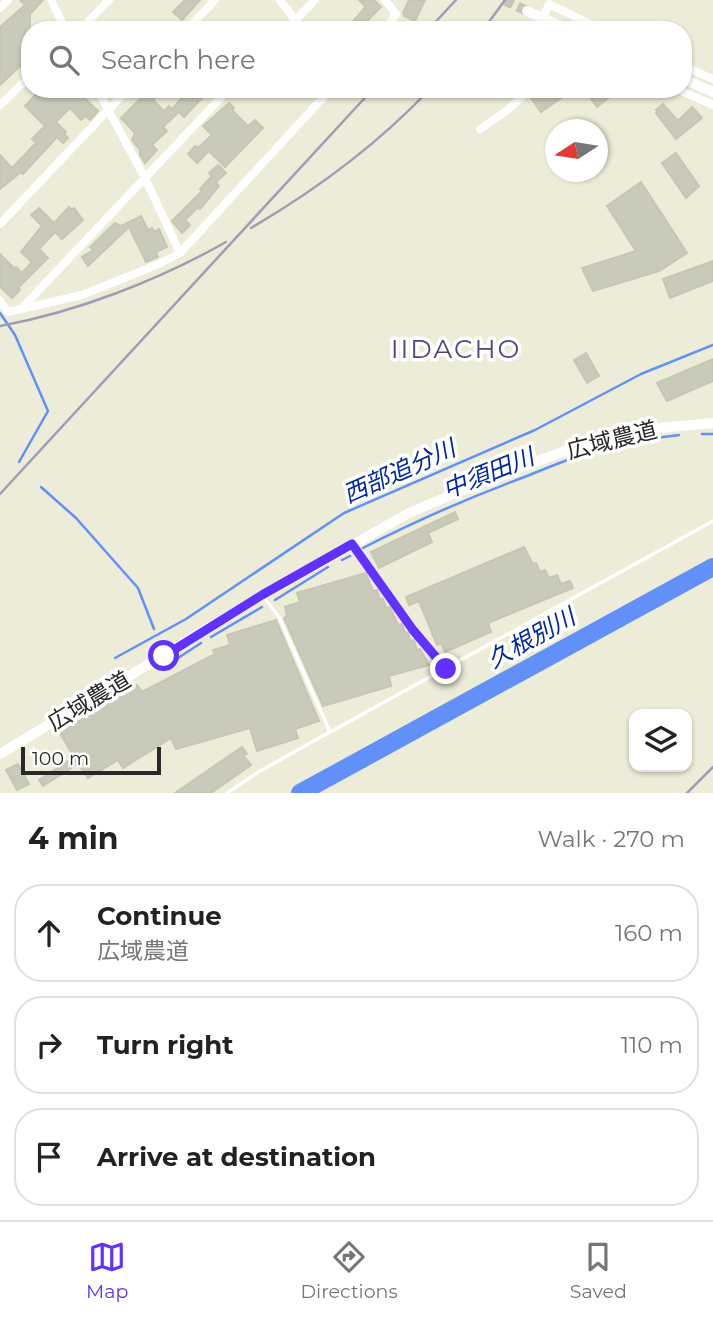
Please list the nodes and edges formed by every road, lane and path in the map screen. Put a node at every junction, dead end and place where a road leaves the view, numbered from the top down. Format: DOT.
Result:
graph roads {
  1 [pos="8,0"];
  2 [pos="51,0"];
  3 [pos="109,0"];
  4 [pos="215,0"];
  5 [pos="280,0"];
  6 [pos="315,0"];
  7 [pos="385,0"];
  8 [pos="0,8"];
  9 [pos="527,11"];
  10 [pos="295,20"];
  11 [pos="62,21"];
  12 [pos="89,21"];
  13 [pos="195,21"];
  14 [pos="391,21"];
  15 [pos="542,21"];
  16 [pos="550,21"];
  17 [pos="585,21"];
  18 [pos="692,70"];
  19 [pos="713,79"];
  20 [pos="692,83"];
  21 [pos="21,85"];
  22 [pos="713,92"];
  23 [pos="692,96"];
  24 [pos="102,98"];
  25 [pos="119,98"];
  26 [pos="221,98"];
  27 [pos="323,98"];
  28 [pos="521,98"];
  29 [pos="0,105"];
  30 [pos="713,105"];
  31 [pos="108,110"];
  32 [pos="480,129"];
  33 [pos="145,178"];
  34 [pos="0,225"];
  35 [pos="180,253"];
  36 [pos="0,301"];
  37 [pos="21,309"];
  38 [pos="713,424"];
  39 [pos="713,522"];
  40 [pos="352,544"];
  41 [pos="262,595"];
  42 [pos="446,669"];
  43 [pos="330,732"];
  44 [pos="0,754"];
  45 [pos="227,793"];
  1 -- 8 [label="street"];
  2 -- 11 [label="street"];
  3 -- 12 [label="street"];
  4 -- 13 [label="street"];
  5 -- 10 [label="street"];
  6 -- 10 [label="street"];
  7 -- 14 [label="street"];
  9 -- 16 [label="main road"];
  15 -- 17 [label="street"];
  18 -- 19 [label="street"];
  20 -- 22 [label="main road"];
  21 -- 29 [label="street"];
  23 -- 30 [label="street"];
  24 -- 31 [label="street"];
  25 -- 31 [label="street"];
  26 -- 33 [label="street"];
  27 -- 35 [label="street"];
  28 -- 32 [label="street"];
  31 -- 33 [label="street"];
  31 -- 34 [label="street"];
  33 -- 35 [label="street"];
  33 -- 37 [label="street"];
  35 -- 37 [label="street"];
  36 -- 37 [label="street"];
  38 -- 40 [label="street, 広域農道"];
  39 -- 42 [label="lane"];
  40 -- 41 [label="street, 広域農道"];
  40 -- 42 [label="lane"];
  41 -- 43 [label="lane"];
  41 -- 44 [label="street, 広域農道"];
  42 -- 43 [label="lane"];
  43 -- 45 [label="lane"];
}
